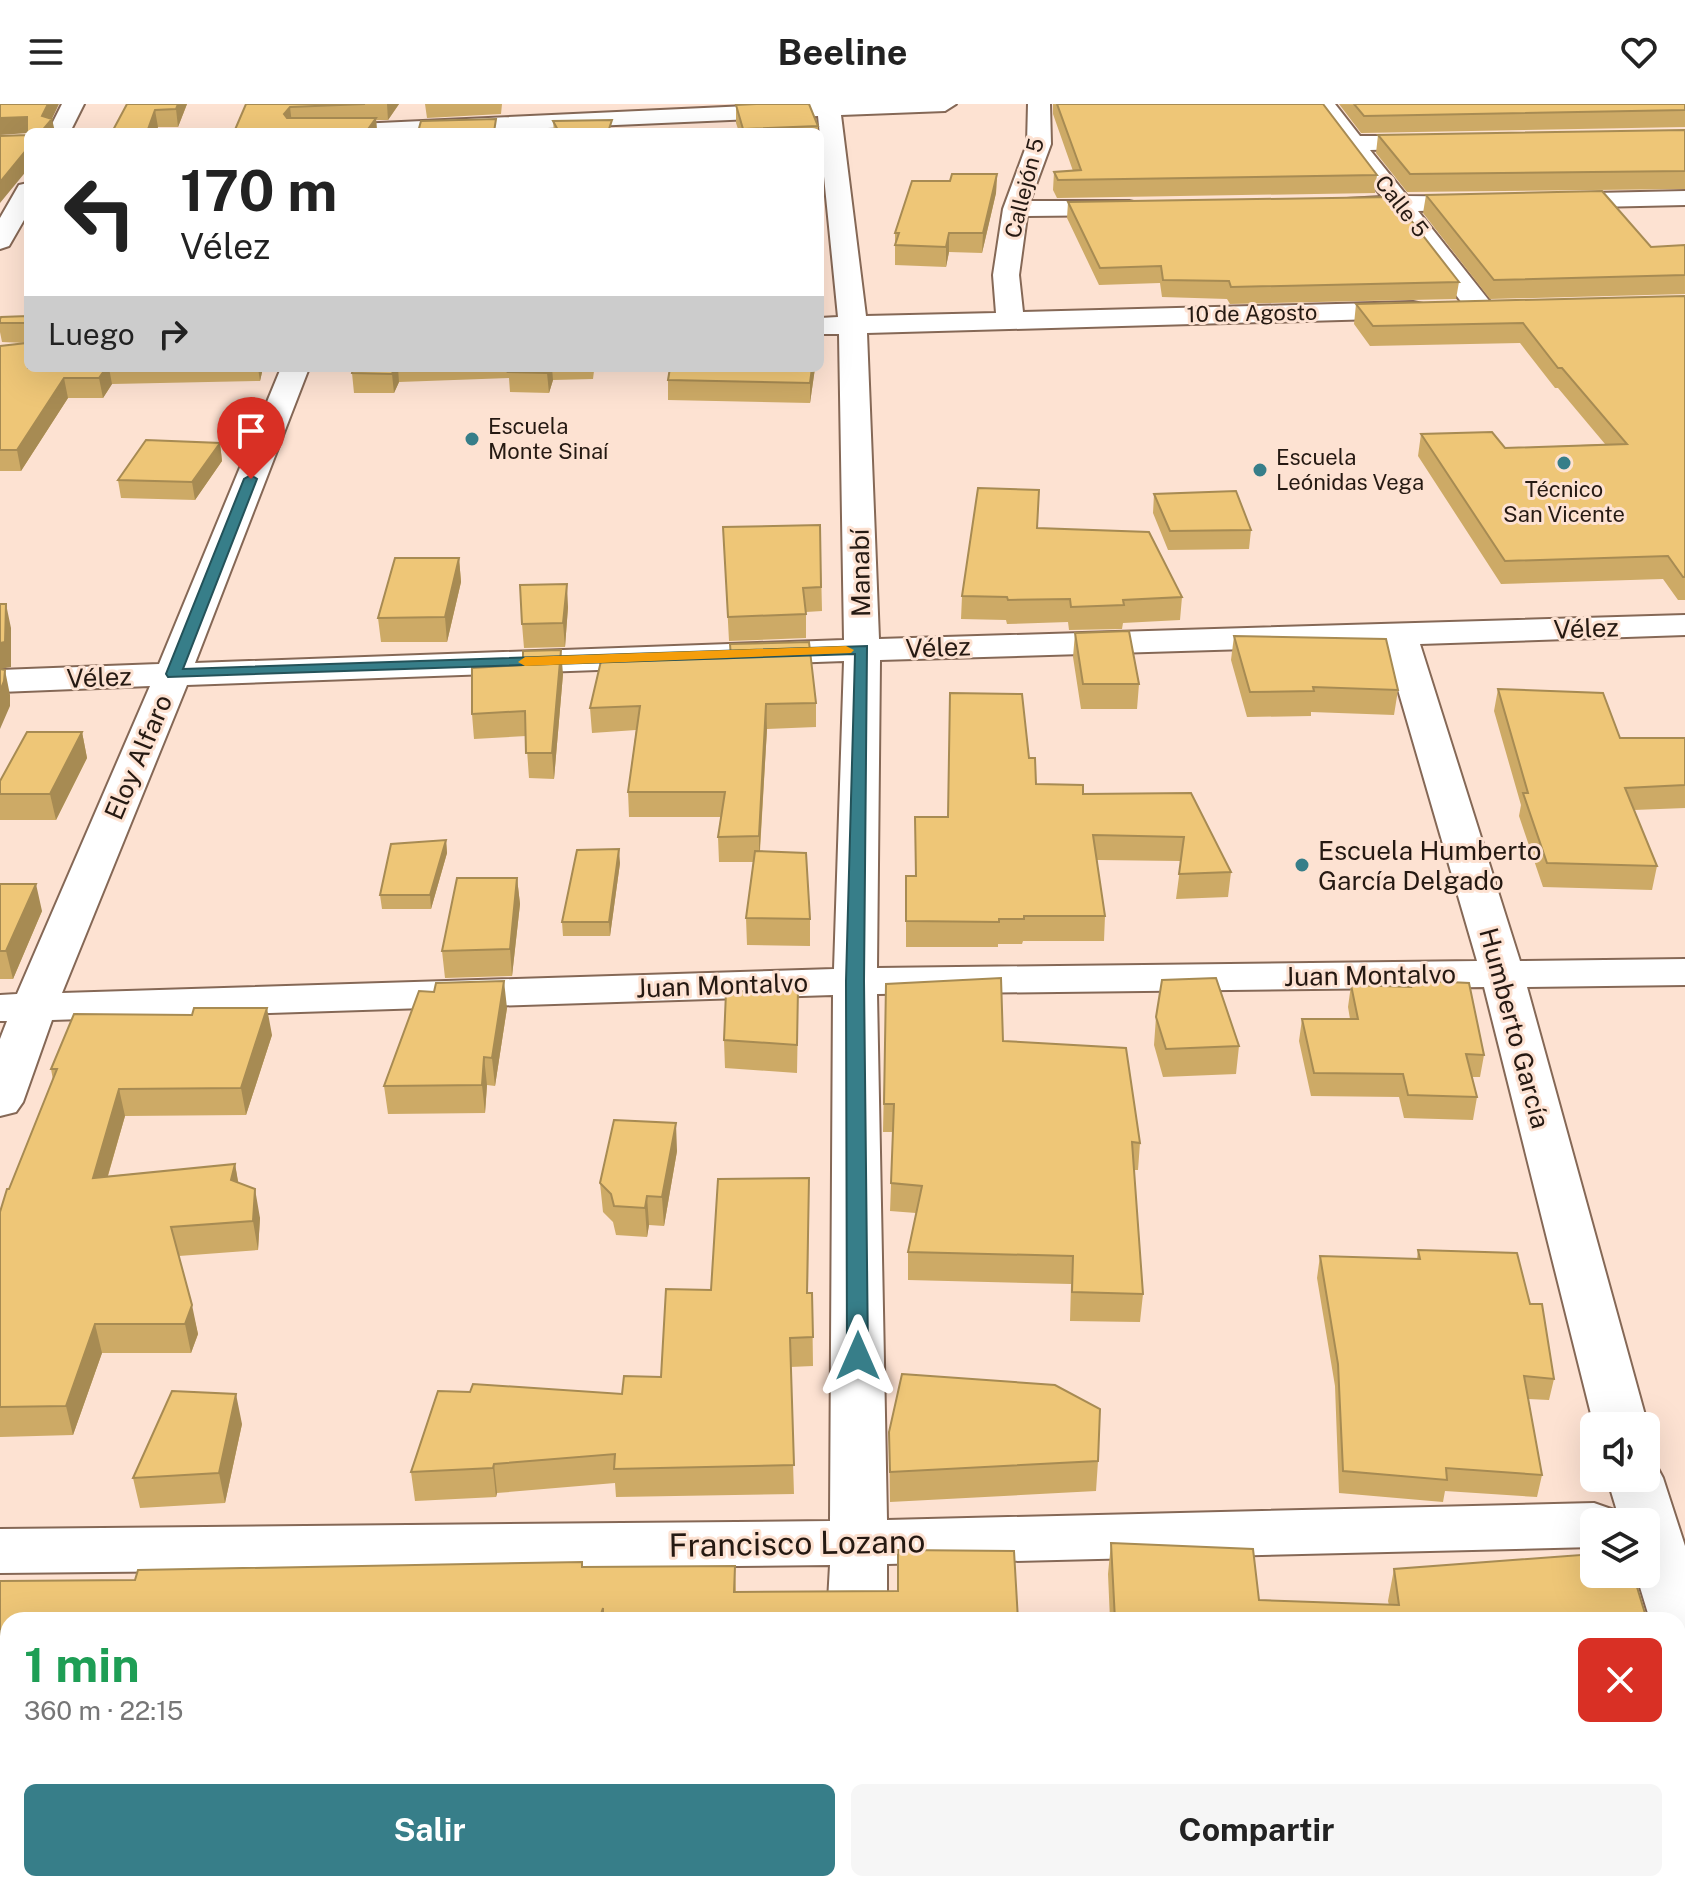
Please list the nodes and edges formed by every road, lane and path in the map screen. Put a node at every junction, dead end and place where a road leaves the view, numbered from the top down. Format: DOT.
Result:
graph roads {
  1 [pos="73,104"];
  2 [pos="396,104"];
  3 [pos="945,104"];
  4 [pos="1039,104"];
  5 [pos="1323,104"];
  6 [pos="828,106"];
  7 [pos="61,128"];
  8 [pos="387,128"];
  9 [pos="423,128"];
  10 [pos="1464,141"];
  11 [pos="1353,143"];
  12 [pos="24,197"];
  13 [pos="1685,198"];
  14 [pos="1400,204"];
  15 [pos="1308,205"];
  16 [pos="1154,207"];
  17 [pos="1015,209"];
  18 [pos="0,241"];
  19 [pos="1512,308"];
  20 [pos="1481,309"];
  21 [pos="1010,319"];
  22 [pos="837,325"];
  23 [pos="293,372"];
  24 [pos="1685,625"];
  25 [pos="1399,633"];
  26 [pos="862,650"];
  27 [pos="173,674"];
  28 [pos="0,681"];
  29 [pos="1685,972"];
  30 [pos="1502,973"];
  31 [pos="855,981"];
  32 [pos="17,1007"];
  33 [pos="0,1102"];
  34 [pos="1617,1412"];
  35 [pos="1660,1523"];
  36 [pos="1685,1523"];
  37 [pos="1580,1525"];
  38 [pos="859,1543"];
  39 [pos="0,1551"];
  40 [pos="1660,1564"];
  41 [pos="857,1612"];
  42 [pos="1676,1612"];
  1 -- 7 [label="street"];
  2 -- 8 [label="street"];
  3 -- 6 [label="street"];
  4 -- 17 [label="street, Callejón 5"];
  5 -- 11 [label="street, Calle 5"];
  6 -- 9 [label="street"];
  6 -- 22 [label="street, Manabí"];
  10 -- 11 [label="street"];
  11 -- 14 [label="street, Calle 5"];
  12 -- 18 [label="street"];
  13 -- 14 [label="street"];
  14 -- 15 [label="street"];
  14 -- 20 [label="street, Calle 5"];
  16 -- 17 [label="street"];
  17 -- 21 [label="street, Callejón 5"];
  19 -- 20 [label="street, 10 de Agosto"];
  20 -- 21 [label="street, 10 de Agosto"];
  21 -- 22 [label="street, 10 de Agosto"];
  22 -- 26 [label="street, Manabí"];
  23 -- 27 [label="street, Eloy Alfaro"];
  24 -- 25 [label="street, Vélez"];
  25 -- 26 [label="street, Vélez"];
  25 -- 30 [label="street, Humberto García"];
  26 -- 27 [label="street, Vélez"];
  26 -- 31 [label="street, Manabí"];
  27 -- 28 [label="street, Vélez"];
  27 -- 32 [label="street, Eloy Alfaro"];
  29 -- 30 [label="street, Juan Montalvo"];
  30 -- 31 [label="street, Juan Montalvo"];
  30 -- 34 [label="street, Humberto García"];
  31 -- 32 [label="street, Juan Montalvo"];
  31 -- 38 [label="street, Manabí"];
  32 -- 33 [label="street, Eloy Alfaro"];
  35 -- 36 [label="street"];
  37 -- 38 [label="street, Francisco Lozano"];
  38 -- 39 [label="street, Francisco Lozano"];
  38 -- 41 [label="street, Manabí"];
  40 -- 42 [label="street"];
}
